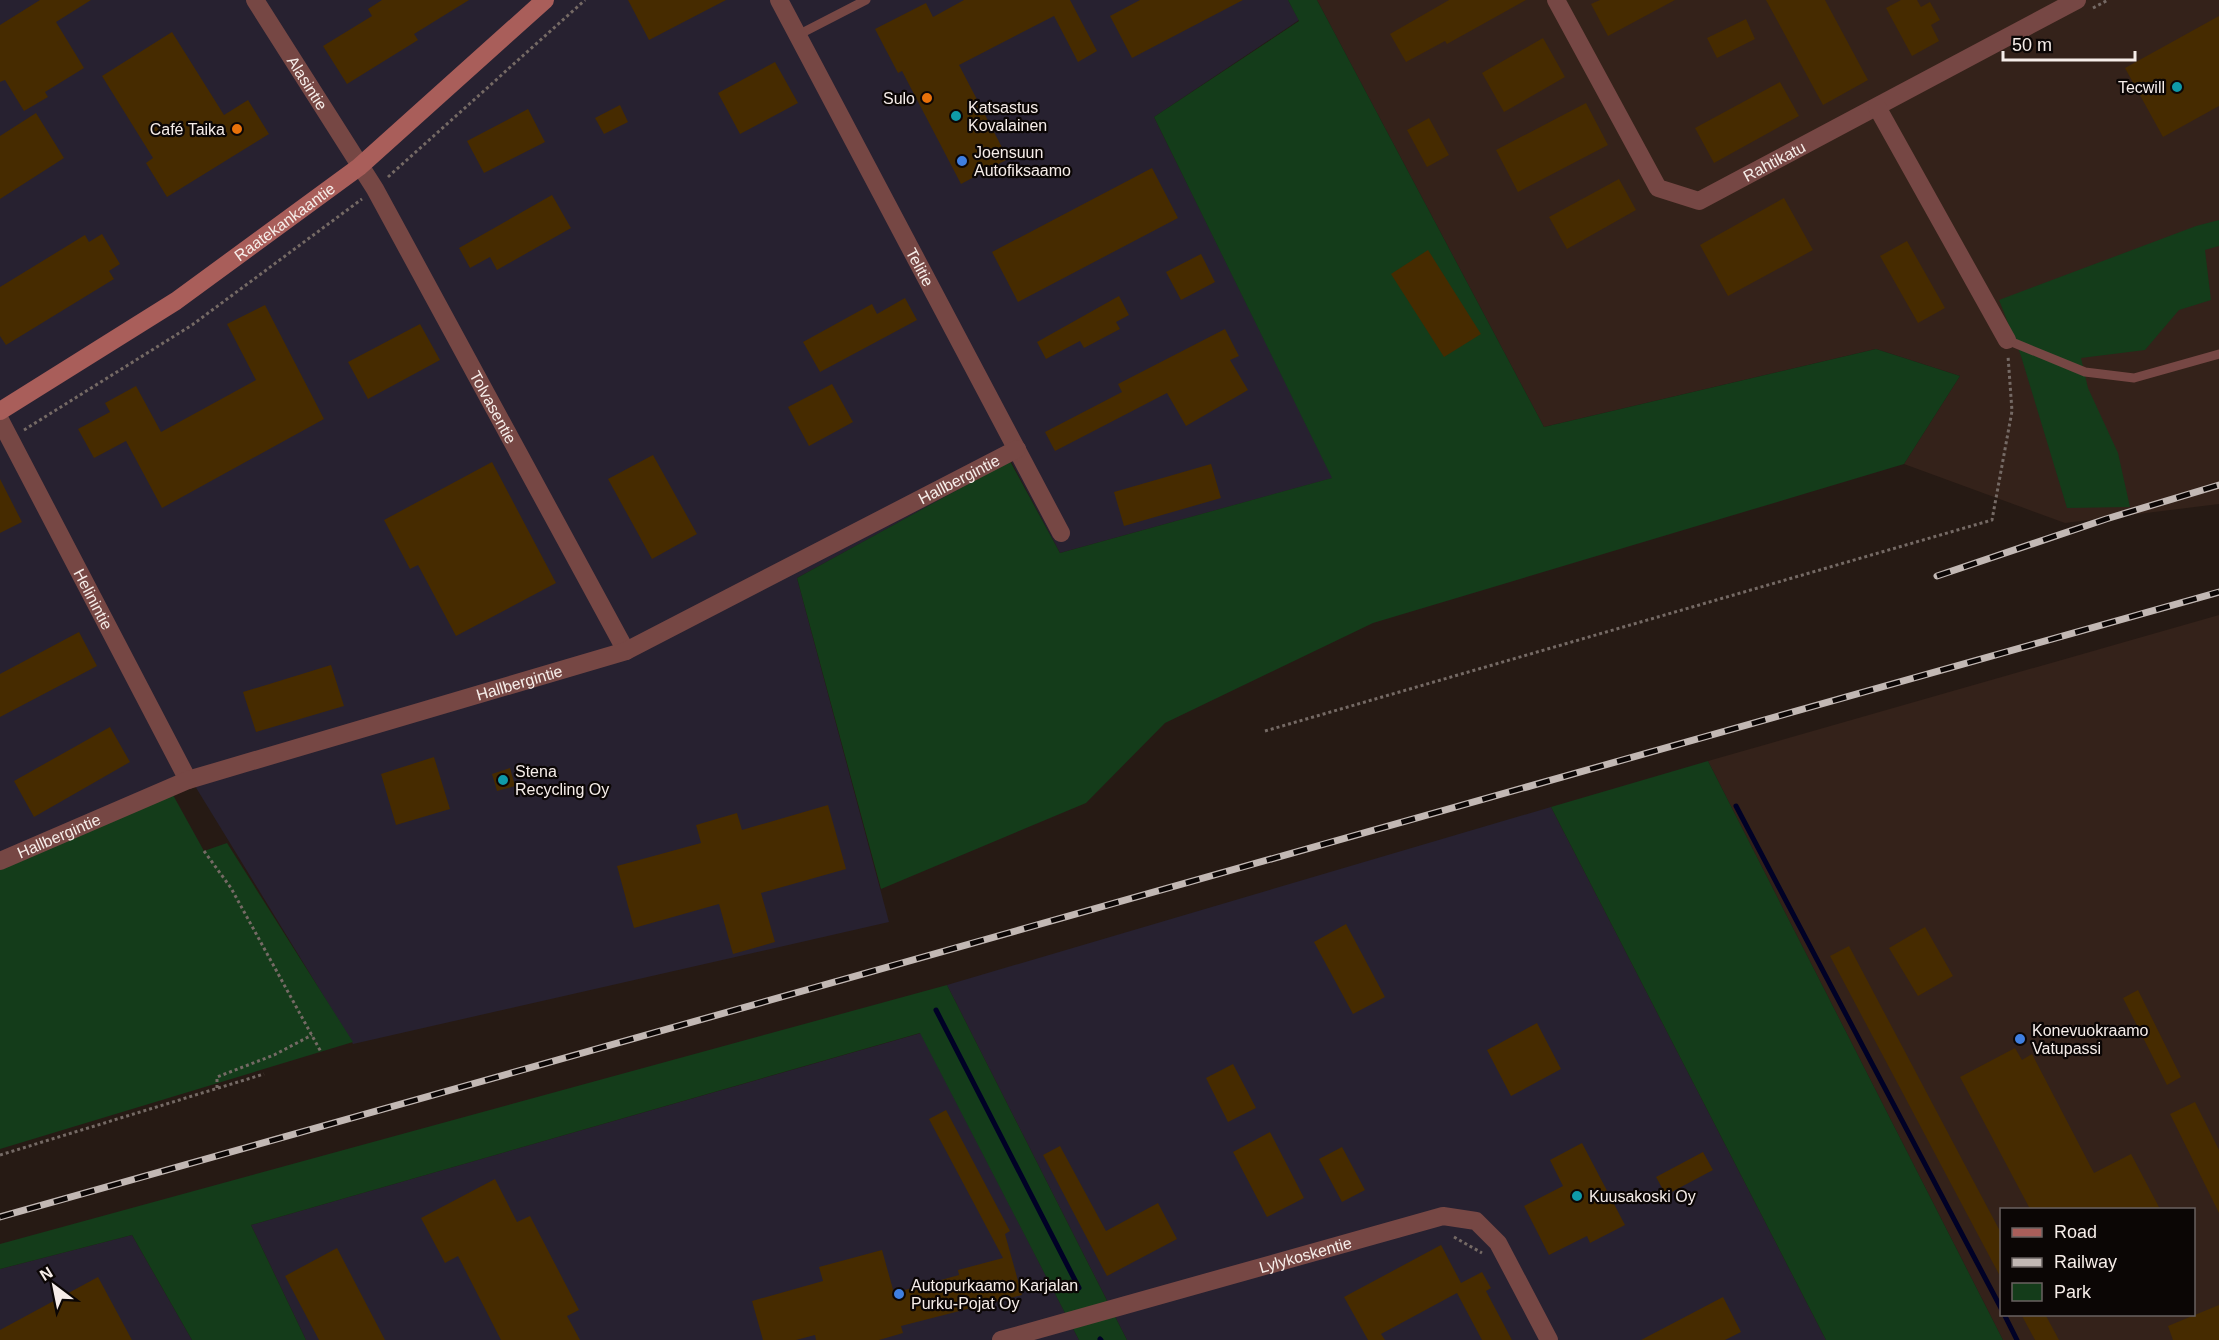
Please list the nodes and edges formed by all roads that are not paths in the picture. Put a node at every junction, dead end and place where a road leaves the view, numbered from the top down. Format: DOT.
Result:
graph roads {
  1 [pos="255,0"];
  2 [pos="545,0"];
  3 [pos="779,0"];
  4 [pos="866,0"];
  5 [pos="1556,0"];
  6 [pos="2077,0"];
  7 [pos="798,35"];
  8 [pos="1877,107"];
  9 [pos="360,166"];
  10 [pos="2007,339"];
  11 [pos="2219,354"];
  12 [pos="0,411"];
  13 [pos="0,420"];
  14 [pos="1017,449"];
  15 [pos="1061,533"];
  16 [pos="626,651"];
  17 [pos="188,780"];
  18 [pos="0,861"];
  19 [pos="1001,1340"];
  20 [pos="1549,1340"];
  1 -- 9 [label="street, Alasintie"];
  2 -- 9 [label="main road, Raatekankaantie"];
  3 -- 7 [label="street, Telitie"];
  4 -- 7 [label="lane"];
  5 -- 8 [label="street, Rahtikatu"];
  6 -- 8 [label="street, Rahtikatu"];
  7 -- 14 [label="street, Telitie"];
  8 -- 10 [label="street"];
  9 -- 12 [label="main road, Raatekankaantie"];
  9 -- 16 [label="street, Tolvasentie"];
  10 -- 11 [label="lane"];
  13 -- 17 [label="street, Helinintie"];
  14 -- 15 [label="street, Telitie"];
  14 -- 16 [label="street, Hallbergintie"];
  16 -- 17 [label="street, Hallbergintie"];
  17 -- 18 [label="street, Hallbergintie"];
  19 -- 20 [label="street, Lylykoskentie"];
}
